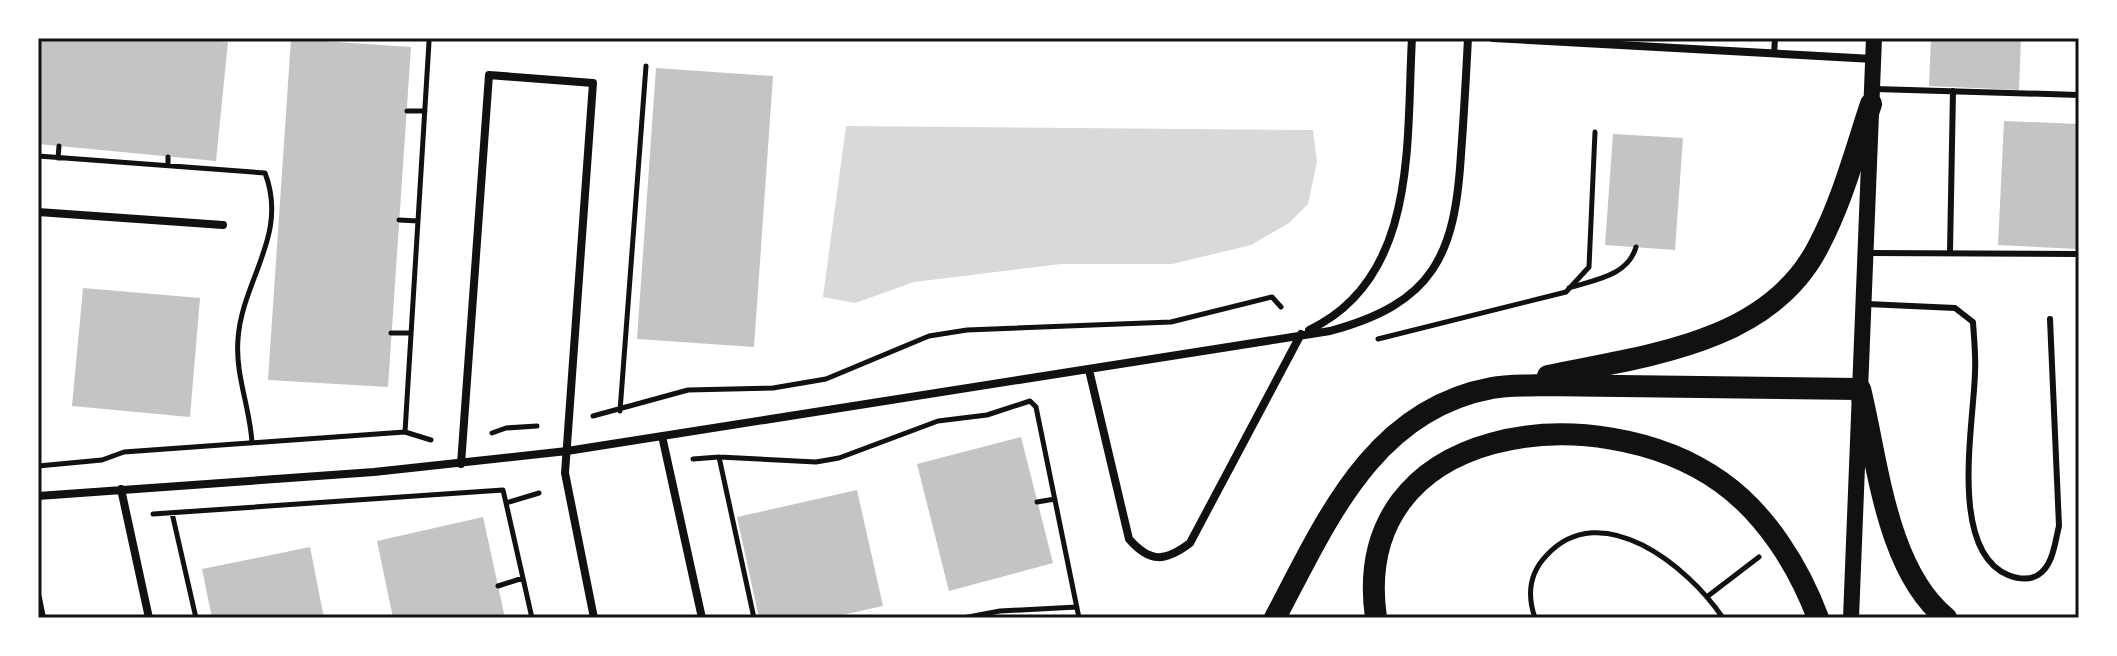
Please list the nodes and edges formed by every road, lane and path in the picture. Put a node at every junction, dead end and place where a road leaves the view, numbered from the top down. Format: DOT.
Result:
graph roads {
  1 [pos="1412,38"];
  2 [pos="1468,38"];
  3 [pos="1493,38"];
  4 [pos="1775,38"];
  5 [pos="1874,38"];
  6 [pos="1564,40"];
  7 [pos="429,42"];
  8 [pos="1774,54"];
  9 [pos="1873,59"];
  10 [pos="646,66"];
  11 [pos="1953,91"];
  12 [pos="2079,95"];
  13 [pos="1871,97"];
  14 [pos="407,111"];
  15 [pos="425,111"];
  16 [pos="1595,132"];
  17 [pos="59,146"];
  18 [pos="168,157"];
  19 [pos="58,158"];
  20 [pos="168,165"];
  21 [pos="38,212"];
  22 [pos="399,220"];
  23 [pos="418,221"];
  24 [pos="223,225"];
  25 [pos="1636,247"];
  26 [pos="1950,251"];
  27 [pos="1865,253"];
  28 [pos="2079,254"];
  29 [pos="1568,289"];
  30 [pos="1863,304"];
  31 [pos="1281,307"];
  32 [pos="2050,319"];
  33 [pos="391,333"];
  34 [pos="411,333"];
  35 [pos="1301,334"];
  36 [pos="1374,341"];
  37 [pos="1089,370"];
  38 [pos="1492,387"];
  39 [pos="1860,389"];
  40 [pos="620,411"];
  41 [pos="593,416"];
  42 [pos="537,426"];
  43 [pos="405,432"];
  44 [pos="492,433"];
  45 [pos="662,436"];
  46 [pos="431,440"];
  47 [pos="567,451"];
  48 [pos="719,457"];
  49 [pos="693,459"];
  50 [pos="461,464"];
  51 [pos="38,466"];
  52 [pos="121,489"];
  53 [pos="539,493"];
  54 [pos="38,496"];
  55 [pos="1055,499"];
  56 [pos="1037,502"];
  57 [pos="506,503"];
  58 [pos="172,513"];
  59 [pos="153,514"];
  60 [pos="1759,556"];
  61 [pos="523,578"];
  62 [pos="498,586"];
  63 [pos="1708,596"];
  64 [pos="38,598"];
  65 [pos="1077,607"];
  66 [pos="42,618"];
  67 [pos="149,618"];
  68 [pos="196,618"];
  69 [pos="532,618"];
  70 [pos="594,618"];
  71 [pos="702,618"];
  72 [pos="754,618"];
  73 [pos="963,618"];
  74 [pos="1079,618"];
  75 [pos="1275,618"];
  76 [pos="1376,618"];
  77 [pos="1535,618"];
  78 [pos="1723,618"];
  79 [pos="1818,618"];
  80 [pos="1851,618"];
  81 [pos="1946,618"];
  1 -- 35 [label="street"];
  2 -- 35 [label="street"];
  3 -- 6 [label="street"];
  4 -- 8 [label="lane"];
  5 -- 9 [label="main road"];
  6 -- 8 [label="street"];
  7 -- 15 [label="path"];
  8 -- 9 [label="street"];
  9 -- 13 [label="main road"];
  10 -- 40 [label="path"];
  11 -- 12 [label="lane"];
  11 -- 13 [label="lane"];
  11 -- 26 [label="lane"];
  13 -- 27 [label="main road"];
  13 -- 38 [label="highway"];
  14 -- 15 [label="path"];
  15 -- 23 [label="path"];
  16 -- 29 [label="path"];
  17 -- 19 [label="path"];
  18 -- 20 [label="path"];
  21 -- 24 [label="street"];
  22 -- 23 [label="path"];
  23 -- 34 [label="path"];
  25 -- 29 [label="path"];
  26 -- 27 [label="lane"];
  26 -- 28 [label="lane"];
  27 -- 30 [label="main road"];
  29 -- 36 [label="path"];
  30 -- 32 [label="lane"];
  30 -- 39 [label="main road"];
  31 -- 40 [label="path"];
  33 -- 34 [label="path"];
  34 -- 43 [label="path"];
  35 -- 37 [label="street"];
  35 -- 37 [label="street"];
  37 -- 45 [label="street"];
  38 -- 39 [label="highway"];
  38 -- 75 [label="highway"];
  39 -- 80 [label="main road"];
  39 -- 81 [label="highway"];
  40 -- 41 [label="path"];
  42 -- 44 [label="path"];
  43 -- 46 [label="path"];
  43 -- 51 [label="path"];
  45 -- 47 [label="street"];
  45 -- 71 [label="street"];
  47 -- 50 [label="street"];
  47 -- 50 [label="street"];
  47 -- 70 [label="street"];
  48 -- 49 [label="path"];
  48 -- 55 [label="path"];
  48 -- 72 [label="path"];
  50 -- 52 [label="street"];
  52 -- 54 [label="street"];
  52 -- 67 [label="street"];
  53 -- 57 [label="path"];
  55 -- 56 [label="path"];
  55 -- 65 [label="path"];
  57 -- 58 [label="path"];
  57 -- 61 [label="path"];
  58 -- 59 [label="path"];
  58 -- 68 [label="path"];
  60 -- 63 [label="path"];
  61 -- 62 [label="path"];
  61 -- 69 [label="path"];
  63 -- 77 [label="path"];
  63 -- 78 [label="path"];
  64 -- 66 [label="street"];
  65 -- 73 [label="path"];
  65 -- 74 [label="path"];
  76 -- 79 [label="highway"];
}
